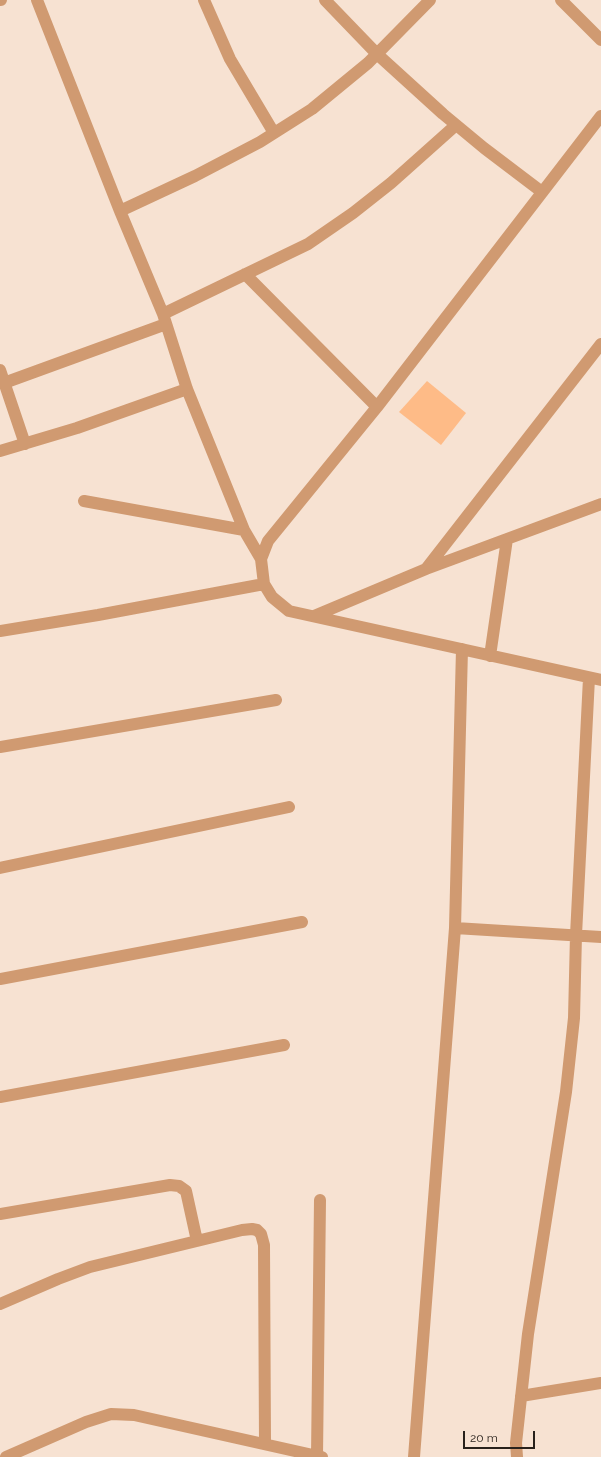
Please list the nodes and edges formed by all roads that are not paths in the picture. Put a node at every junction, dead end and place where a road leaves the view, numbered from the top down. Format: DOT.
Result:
graph roads {
  1 [pos="37,0"];
  2 [pos="204,0"];
  3 [pos="325,0"];
  4 [pos="430,0"];
  5 [pos="562,0"];
  6 [pos="601,40"];
  7 [pos="377,54"];
  8 [pos="601,116"];
  9 [pos="456,125"];
  10 [pos="274,133"];
  11 [pos="542,192"];
  12 [pos="120,211"];
  13 [pos="246,274"];
  14 [pos="164,319"];
  15 [pos="601,344"];
  16 [pos="0,370"];
  17 [pos="4,383"];
  18 [pos="187,389"];
  19 [pos="377,407"];
  20 [pos="25,444"];
  21 [pos="0,451"];
  22 [pos="84,501"];
  23 [pos="601,504"];
  24 [pos="244,530"];
  25 [pos="507,539"];
  26 [pos="262,559"];
  27 [pos="426,569"];
  28 [pos="264,584"];
  29 [pos="314,616"];
  30 [pos="0,631"];
  31 [pos="462,649"];
  32 [pos="490,656"];
  33 [pos="595,679"];
  34 [pos="276,700"];
  35 [pos="0,747"];
  36 [pos="289,807"];
  37 [pos="0,868"];
  38 [pos="302,922"];
  39 [pos="455,928"];
  40 [pos="576,936"];
  41 [pos="601,937"];
  42 [pos="0,978"];
  43 [pos="284,1045"];
  44 [pos="0,1097"];
  45 [pos="320,1200"];
  46 [pos="0,1214"];
  47 [pos="197,1241"];
  48 [pos="0,1304"];
  49 [pos="601,1383"];
  50 [pos="521,1396"];
  51 [pos="265,1444"];
  52 [pos="320,1456"];
  53 [pos="6,1457"];
  54 [pos="414,1457"];
  55 [pos="517,1457"];
  1 -- 12 [label="street"];
  2 -- 10 [label="street"];
  3 -- 7 [label="street"];
  4 -- 7 [label="street"];
  5 -- 6 [label="street"];
  7 -- 9 [label="street"];
  7 -- 10 [label="street"];
  8 -- 11 [label="street"];
  9 -- 11 [label="street"];
  9 -- 13 [label="street"];
  10 -- 12 [label="street"];
  11 -- 19 [label="street"];
  12 -- 14 [label="street"];
  13 -- 14 [label="street"];
  13 -- 19 [label="street"];
  14 -- 17 [label="street"];
  14 -- 18 [label="street"];
  15 -- 27 [label="street"];
  16 -- 17 [label="street"];
  17 -- 20 [label="street"];
  18 -- 20 [label="street"];
  18 -- 24 [label="street"];
  19 -- 26 [label="street"];
  20 -- 21 [label="street"];
  22 -- 24 [label="street"];
  23 -- 25 [label="street"];
  24 -- 26 [label="street"];
  25 -- 27 [label="street"];
  25 -- 32 [label="street"];
  26 -- 28 [label="street"];
  27 -- 29 [label="street"];
  28 -- 29 [label="street"];
  28 -- 30 [label="street"];
  29 -- 31 [label="street"];
  31 -- 32 [label="street"];
  31 -- 39 [label="street"];
  32 -- 33 [label="street"];
  33 -- 40 [label="street"];
  34 -- 35 [label="street"];
  36 -- 37 [label="street"];
  38 -- 42 [label="street"];
  39 -- 40 [label="street"];
  39 -- 54 [label="street"];
  40 -- 41 [label="street"];
  40 -- 50 [label="street"];
  43 -- 44 [label="street"];
  45 -- 52 [label="street"];
  46 -- 47 [label="street"];
  47 -- 48 [label="street"];
  47 -- 51 [label="street"];
  49 -- 50 [label="street"];
  50 -- 55 [label="street"];
  51 -- 52 [label="street"];
  51 -- 53 [label="street"];
}
